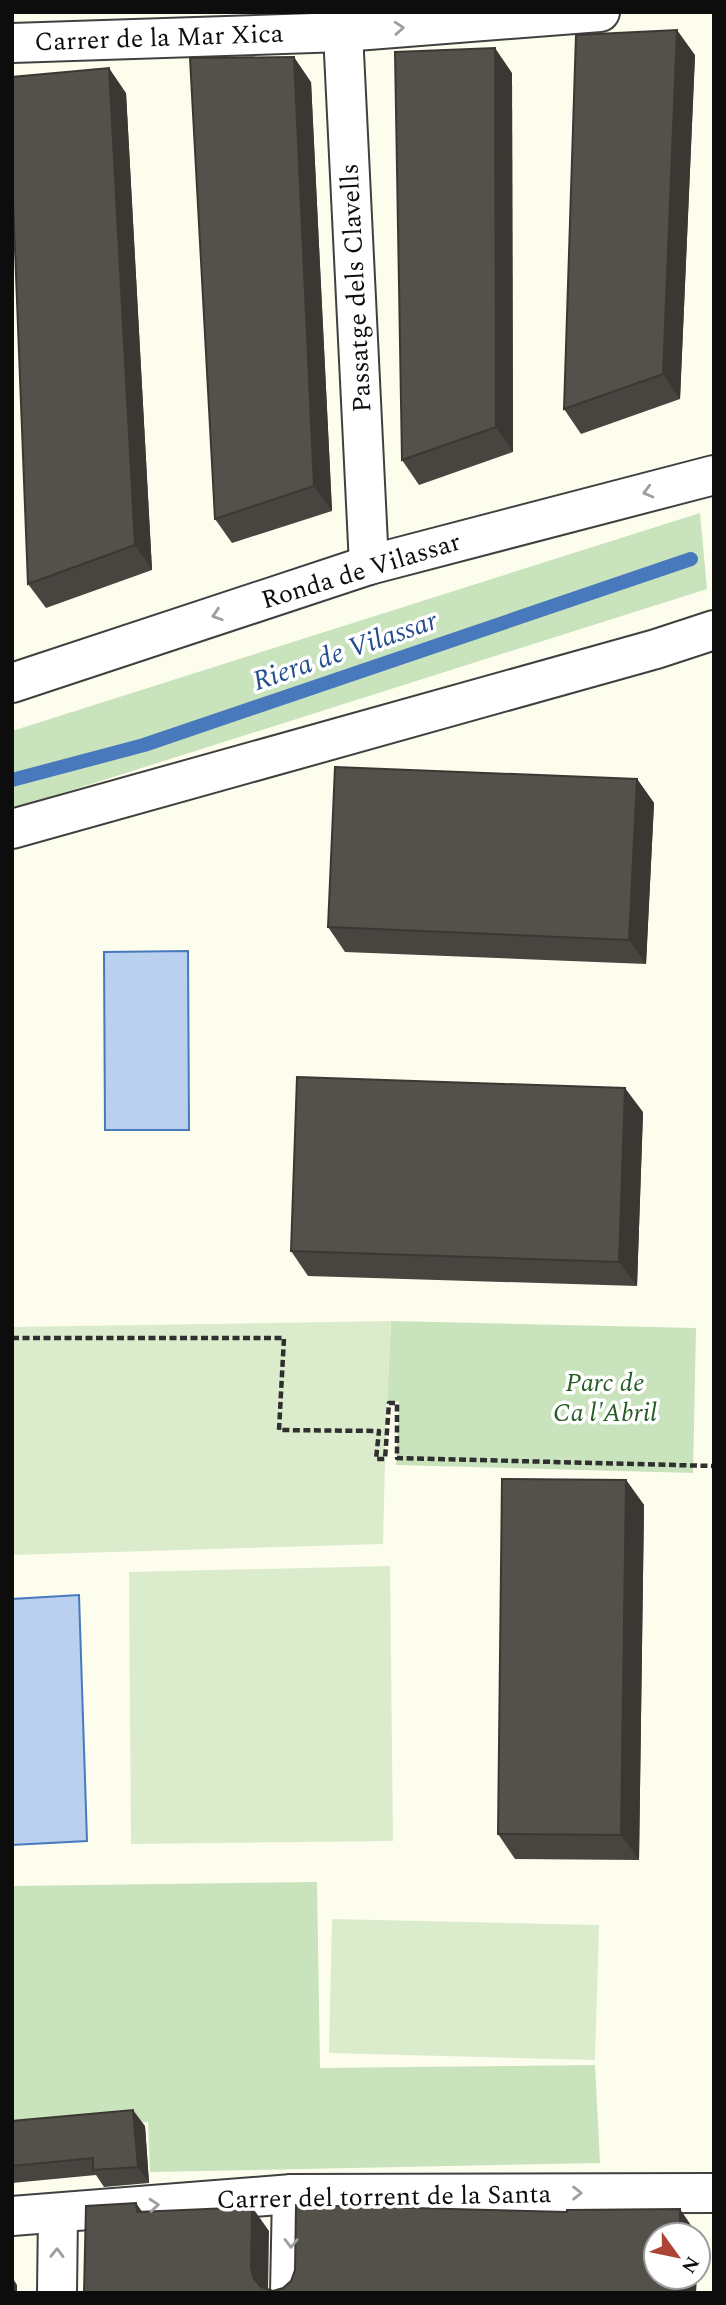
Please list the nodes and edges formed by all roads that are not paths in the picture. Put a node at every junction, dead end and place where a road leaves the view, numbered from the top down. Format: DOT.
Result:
graph roads {
  1 [pos="600,12"];
  2 [pos="343,22"];
  3 [pos="12,43"];
  4 [pos="714,475"];
  5 [pos="369,565"];
  6 [pos="714,630"];
  7 [pos="12,682"];
  8 [pos="12,829"];
  9 [pos="714,2193"];
  10 [pos="292,2194"];
  11 [pos="58,2213"];
  12 [pos="12,2216"];
  13 [pos="57,2293"];
  14 [pos="290,2293"];
  2 -- 1 [label="street, Carrer de la Mar Xica, one-way"];
  2 -- 3 [label="street, Carrer de la Mar Xica"];
  2 -- 5 [label="street, Passatge dels Clavells"];
  4 -- 5 [label="street, Ronda de Vilassar, one-way"];
  5 -- 7 [label="street, Ronda de Vilassar, one-way"];
  6 -- 8 [label="street"];
  10 -- 9 [label="street, Carrer del torrent de la Santa, one-way"];
  11 -- 10 [label="street, Carrer del torrent de la Santa, one-way"];
  10 -- 14 [label="street, one-way"];
  11 -- 12 [label="street, Carrer del torrent de la Santa"];
  13 -- 11 [label="street, one-way"];
}
